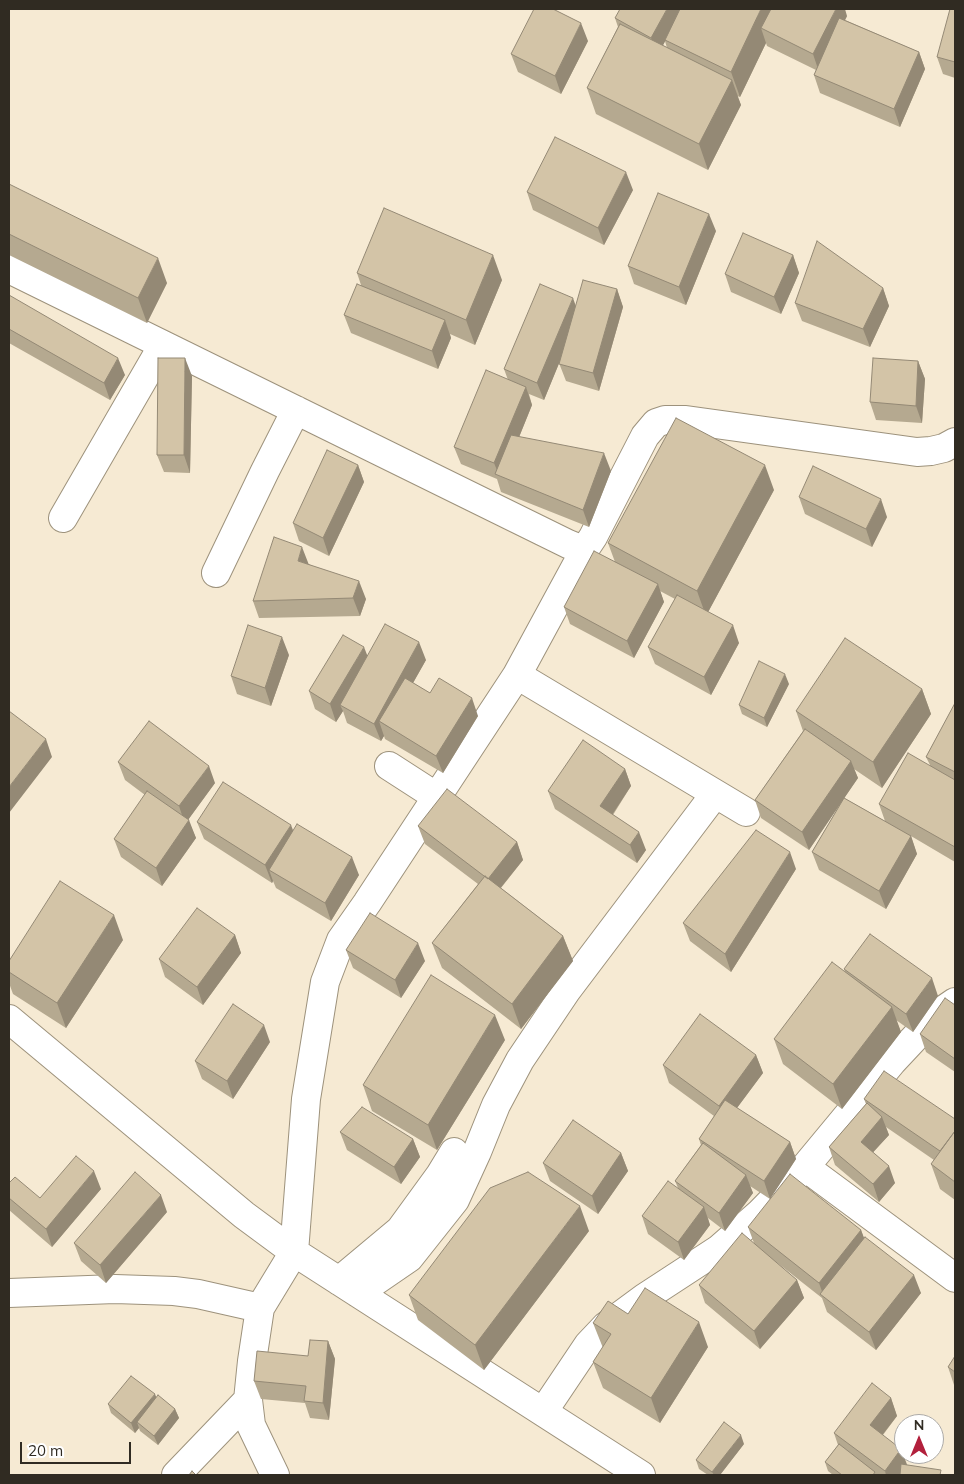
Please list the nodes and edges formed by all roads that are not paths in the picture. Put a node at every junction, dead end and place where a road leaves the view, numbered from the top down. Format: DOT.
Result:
graph roads {
  1 [pos="9,269"];
  2 [pos="163,345"];
  3 [pos="296,410"];
  4 [pos="955,442"];
  5 [pos="63,518"];
  6 [pos="587,546"];
  7 [pos="216,573"];
  8 [pos="517,675"];
  9 [pos="389,766"];
  10 [pos="715,794"];
  11 [pos="437,797"];
  12 [pos="746,812"];
  13 [pos="955,1002"];
  14 [pos="9,1019"];
  15 [pos="454,1152"];
  16 [pos="805,1167"];
  17 [pos="294,1252"];
  18 [pos="955,1278"];
  19 [pos="349,1287"];
  20 [pos="9,1293"];
  21 [pos="260,1308"];
  22 [pos="248,1400"];
  23 [pos="543,1412"];
  24 [pos="176,1475"];
  25 [pos="276,1475"];
  26 [pos="641,1475"];
  1 -- 2 [label="street"];
  2 -- 3 [label="street"];
  2 -- 5 [label="street"];
  3 -- 6 [label="street"];
  3 -- 7 [label="street"];
  4 -- 6 [label="street"];
  6 -- 8 [label="street"];
  8 -- 10 [label="street"];
  8 -- 11 [label="street"];
  9 -- 11 [label="street"];
  10 -- 12 [label="street"];
  10 -- 19 [label="street"];
  11 -- 17 [label="street"];
  13 -- 16 [label="street"];
  14 -- 17 [label="street"];
  15 -- 19 [label="street"];
  16 -- 18 [label="street"];
  16 -- 23 [label="street"];
  17 -- 19 [label="street"];
  17 -- 21 [label="street"];
  19 -- 23 [label="street"];
  20 -- 21 [label="street"];
  21 -- 22 [label="street"];
  22 -- 24 [label="street"];
  22 -- 25 [label="street"];
  23 -- 26 [label="street"];
}
